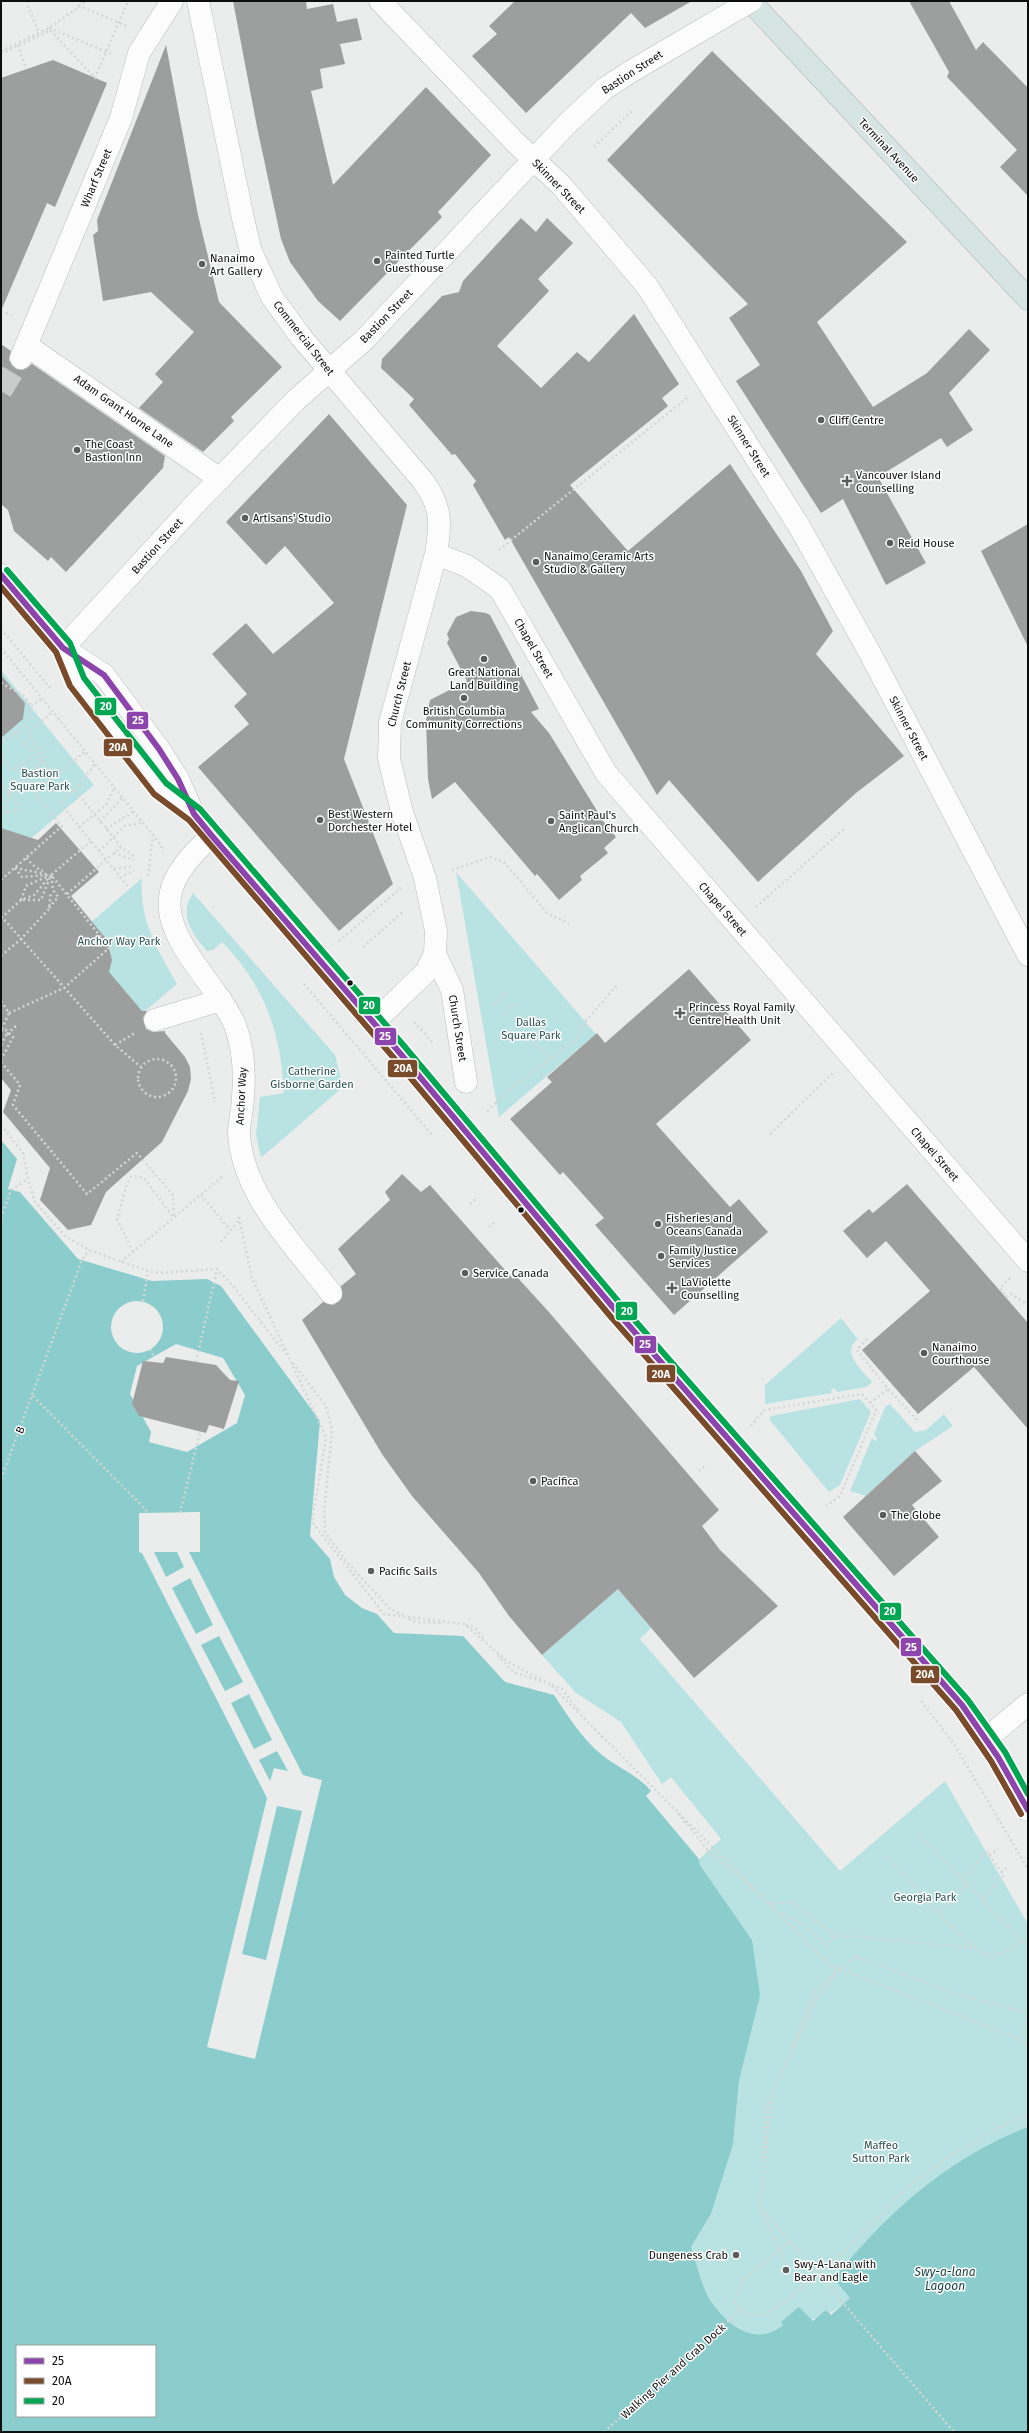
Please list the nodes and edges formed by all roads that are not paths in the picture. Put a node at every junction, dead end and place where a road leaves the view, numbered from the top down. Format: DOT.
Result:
graph roads {
  1 [pos="172,1"];
  2 [pos="198,1"];
  3 [pos="380,1"];
  4 [pos="751,1"];
  5 [pos="534,160"];
  6 [pos="1028,299"];
  7 [pos="24,351"];
  8 [pos="330,371"];
  9 [pos="220,479"];
  10 [pos="436,505"];
  11 [pos="436,554"];
  12 [pos="1,575"];
  13 [pos="63,648"];
  14 [pos="212,836"];
  15 [pos="435,954"];
  16 [pos="1028,956"];
  17 [pos="221,1000"];
  18 [pos="156,1020"];
  19 [pos="373,1023"];
  20 [pos="466,1082"];
  21 [pos="1028,1261"];
  22 [pos="330,1292"];
  23 [pos="1028,1704"];
  24 [pos="986,1739"];
  25 [pos="1028,1810"];
  1 -- 7 [label="street, Wharf Street"];
  2 -- 8 [label="street, Commercial Street"];
  3 -- 5 [label="street, Skinner Street"];
  4 -- 5 [label="street, Bastion Street, bridge"];
  4 -- 6 [label="highway, Terminal Avenue"];
  5 -- 8 [label="street, Bastion Street"];
  5 -- 16 [label="street, Skinner Street"];
  7 -- 9 [label="street, Adam Grant Horne Lane"];
  8 -- 9 [label="street, Bastion Street"];
  8 -- 10 [label="street, Commercial Street"];
  9 -- 13 [label="street, Bastion Street"];
  10 -- 11 [label="street, Church Street"];
  11 -- 15 [label="street, Church Street"];
  11 -- 21 [label="street, Chapel Street"];
  12 -- 13 [label="street"];
  13 -- 14 [label="street"];
  14 -- 17 [label="street, Anchor Way"];
  14 -- 19 [label="street"];
  15 -- 19 [label="street, Church Street"];
  15 -- 20 [label="street, Church Street"];
  17 -- 18 [label="street"];
  17 -- 22 [label="street, Anchor Way"];
  19 -- 24 [label="street"];
  23 -- 24 [label="street"];
  24 -- 25 [label="street"];
}
